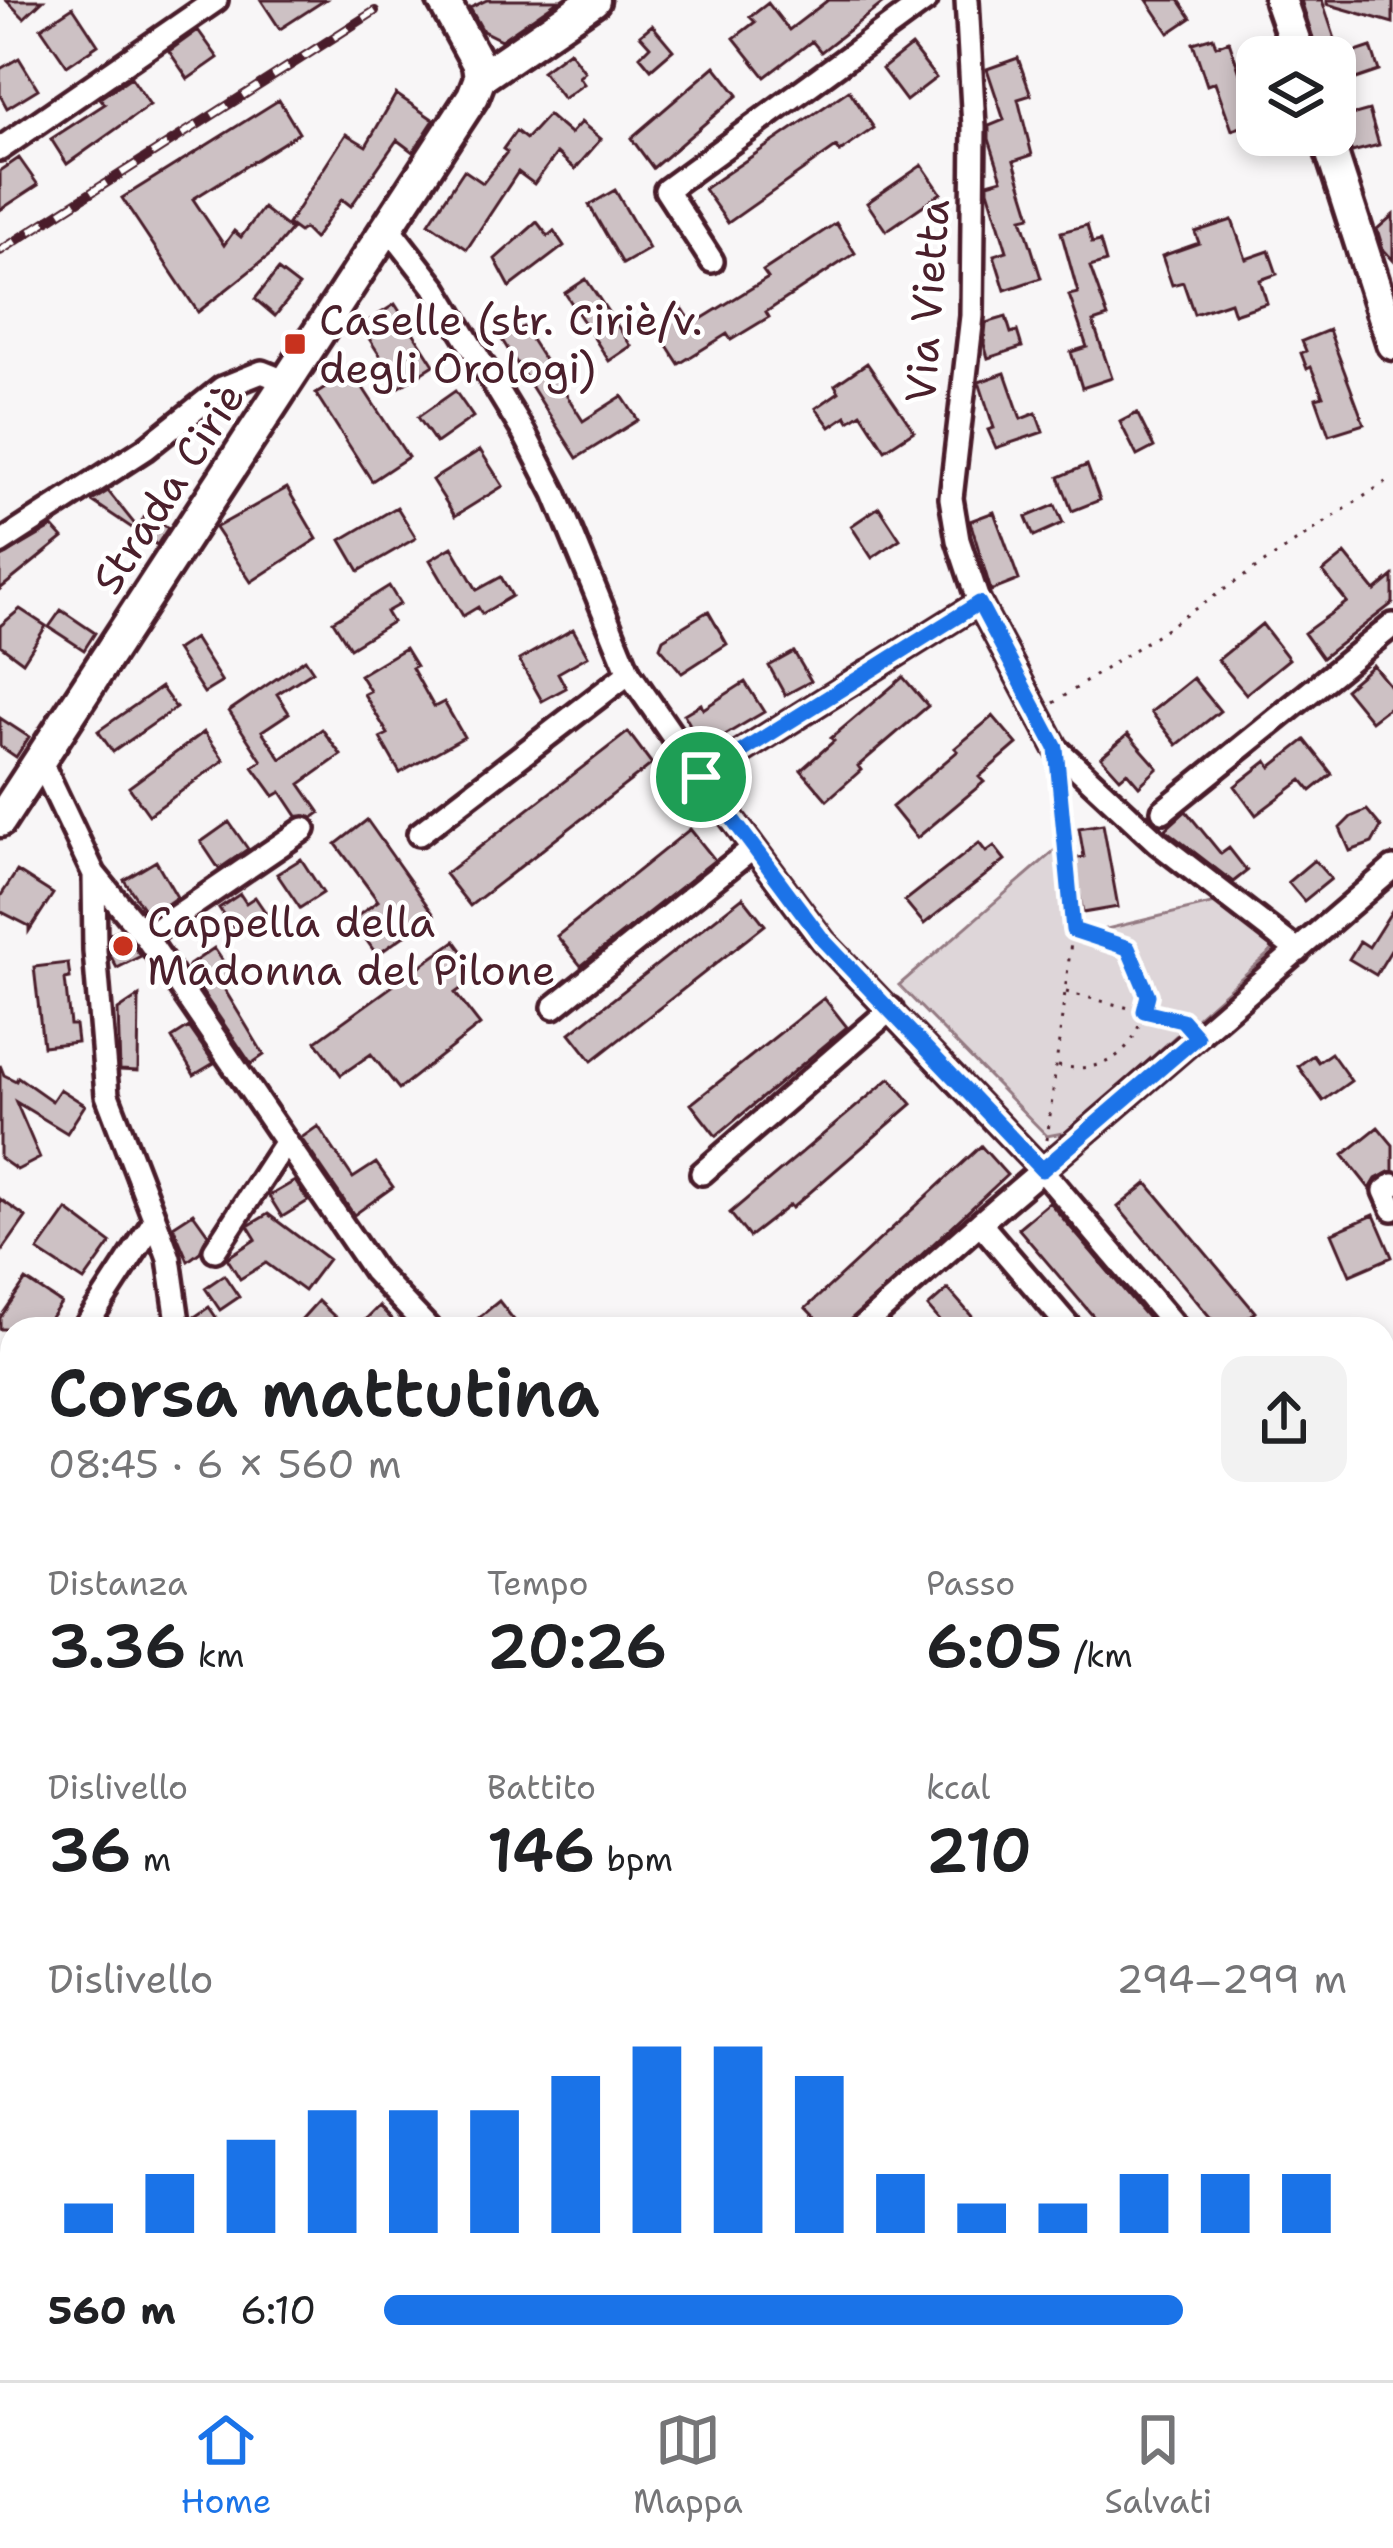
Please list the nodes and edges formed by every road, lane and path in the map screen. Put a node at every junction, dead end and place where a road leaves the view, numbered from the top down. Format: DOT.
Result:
graph roads {
  1 [pos="216,0"];
  2 [pos="442,0"];
  3 [pos="594,0"];
  4 [pos="926,0"];
  5 [pos="968,0"];
  6 [pos="1277,0"];
  7 [pos="1292,36"];
  8 [pos="480,78"];
  9 [pos="0,149"];
  10 [pos="1332,156"];
  11 [pos="388,227"];
  12 [pos="712,261"];
  13 [pos="1393,344"];
  14 [pos="286,382"];
  15 [pos="1393,477"];
  16 [pos="0,543"];
  17 [pos="979,603"];
  18 [pos="1393,626"];
  19 [pos="629,673"];
  20 [pos="1038,714"];
  21 [pos="1056,748"];
  22 [pos="40,760"];
  23 [pos="701,777"];
  24 [pos="1163,811"];
  25 [pos="0,821"];
  26 [pos="304,829"];
  27 [pos="419,835"];
  28 [pos="753,848"];
  29 [pos="1393,868"];
  30 [pos="94,874"];
  31 [pos="1073,930"];
  32 [pos="146,938"];
  33 [pos="1298,951"];
  34 [pos="1065,992"];
  35 [pos="554,1007"];
  36 [pos="891,1009"];
  37 [pos="1144,1011"];
  38 [pos="1197,1037"];
  39 [pos="1056,1066"];
  40 [pos="284,1143"];
  41 [pos="1042,1170"];
  42 [pos="702,1173"];
  43 [pos="1393,1185"];
  44 [pos="1393,1208"];
  45 [pos="155,1220"];
  46 [pos="980,1223"];
  47 [pos="214,1250"];
  48 [pos="93,1317"];
  49 [pos="177,1317"];
  50 [pos="418,1317"];
  51 [pos="874,1317"];
  52 [pos="1061,1317"];
  53 [pos="1167,1317"];
  1 -- 9 [label="street"];
  2 -- 8 [label="street"];
  3 -- 8 [label="street"];
  4 -- 12 [label="street"];
  5 -- 17 [label="street, Via Vietta"];
  6 -- 7 [label="street"];
  8 -- 11 [label="street, Strada Ciriè"];
  10 -- 13 [label="street"];
  11 -- 14 [label="street, Strada Ciriè"];
  11 -- 19 [label="street"];
  14 -- 16 [label="street"];
  14 -- 22 [label="street, Strada Ciriè"];
  15 -- 20 [label="path"];
  17 -- 20 [label="street, Via Vietta"];
  17 -- 23 [label="street"];
  18 -- 24 [label="street"];
  19 -- 23 [label="street"];
  19 -- 27 [label="street"];
  20 -- 21 [label="street, Via Vietta"];
  21 -- 31 [label="path"];
  21 -- 33 [label="street, Via Vietta"];
  22 -- 25 [label="street, Strada Ciriè"];
  22 -- 30 [label="street"];
  23 -- 28 [label="street"];
  26 -- 32 [label="street"];
  28 -- 35 [label="street"];
  28 -- 36 [label="street"];
  29 -- 33 [label="street"];
  30 -- 32 [label="street"];
  30 -- 45 [label="street"];
  31 -- 34 [label="path"];
  31 -- 37 [label="path"];
  32 -- 40 [label="street"];
  33 -- 38 [label="street"];
  34 -- 37 [label="path"];
  34 -- 39 [label="path"];
  36 -- 41 [label="street"];
  36 -- 42 [label="street"];
  37 -- 38 [label="path"];
  37 -- 39 [label="path"];
  38 -- 41 [label="street"];
  39 -- 41 [label="path"];
  40 -- 47 [label="street"];
  40 -- 50 [label="street"];
  41 -- 46 [label="street"];
  41 -- 53 [label="street"];
  43 -- 44 [label="street"];
  45 -- 48 [label="street"];
  45 -- 49 [label="street"];
  46 -- 51 [label="street"];
  46 -- 52 [label="street"];
}
